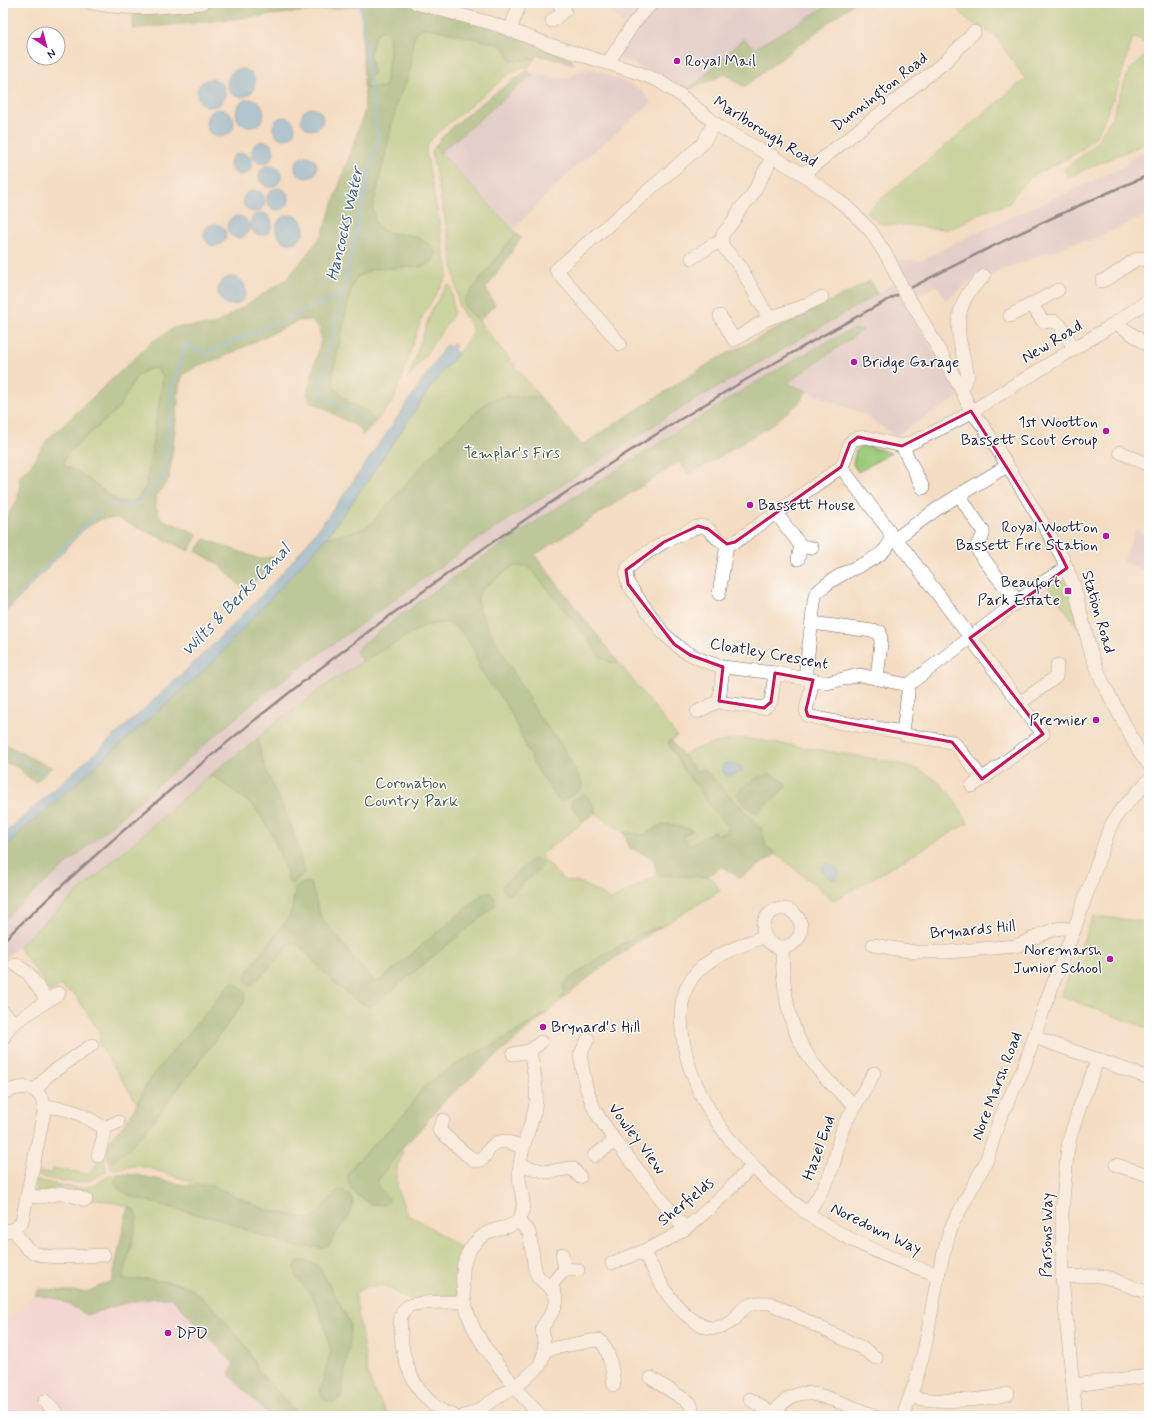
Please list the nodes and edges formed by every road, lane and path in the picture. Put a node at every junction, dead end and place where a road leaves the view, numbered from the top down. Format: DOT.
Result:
graph roads {
  1 [pos="92,3"];
  2 [pos="202,3"];
  3 [pos="416,3"];
  4 [pos="520,3"];
  5 [pos="558,3"];
  6 [pos="652,3"];
  7 [pos="552,21"];
  8 [pos="510,30"];
  9 [pos="974,32"];
  10 [pos="608,63"];
  11 [pos="714,123"];
  12 [pos="773,156"];
  13 [pos="803,174"];
  14 [pos="721,242"];
  15 [pos="692,258"];
  16 [pos="1149,262"];
  17 [pos="984,276"];
  18 [pos="1102,280"];
  19 [pos="1058,290"];
  20 [pos="822,297"];
  21 [pos="1149,300"];
  22 [pos="1032,304"];
  23 [pos="720,316"];
  24 [pos="1010,316"];
  25 [pos="769,318"];
  26 [pos="1116,323"];
  27 [pos="620,344"];
  28 [pos="1149,346"];
  29 [pos="1074,349"];
  30 [pos="961,389"];
  31 [pos="971,411"];
  32 [pos="902,446"];
  33 [pos="1120,452"];
  34 [pos="1149,465"];
  35 [pos="841,467"];
  36 [pos="999,471"];
  37 [pos="923,488"];
  38 [pos="954,498"];
  39 [pos="776,513"];
  40 [pos="893,539"];
  41 [pos="727,544"];
  42 [pos="798,559"];
  43 [pos="1067,568"];
  44 [pos="718,594"];
  45 [pos="1019,601"];
  46 [pos="812,623"];
  47 [pos="970,638"];
  48 [pos="723,667"];
  49 [pos="775,673"];
  50 [pos="1058,676"];
  51 [pos="877,678"];
  52 [pos="809,679"];
  53 [pos="908,685"];
  54 [pos="719,701"];
  55 [pos="1020,703"];
  56 [pos="697,712"];
  57 [pos="903,732"];
  58 [pos="1149,765"];
  59 [pos="1149,780"];
  60 [pos="1074,930"];
  61 [pos="765,936"];
  62 [pos="872,945"];
  63 [pos="782,947"];
  64 [pos="15,964"];
  65 [pos="58,993"];
  66 [pos="47,1000"];
  67 [pos="3,1012"];
  68 [pos="14,1022"];
  69 [pos="1034,1037"];
  70 [pos="3,1038"];
  71 [pos="588,1039"];
  72 [pos="541,1042"];
  73 [pos="92,1045"];
  74 [pos="530,1051"];
  75 [pos="513,1054"];
  76 [pos="1098,1059"];
  77 [pos="874,1073"];
  78 [pos="1149,1078"];
  79 [pos="35,1091"];
  80 [pos="3,1093"];
  81 [pos="855,1105"];
  82 [pos="45,1107"];
  83 [pos="118,1122"];
  84 [pos="104,1128"];
  85 [pos="436,1128"];
  86 [pos="615,1141"];
  87 [pos="523,1147"];
  88 [pos="98,1156"];
  89 [pos="594,1156"];
  90 [pos="520,1165"];
  91 [pos="1116,1165"];
  92 [pos="753,1166"];
  93 [pos="576,1168"];
  94 [pos="1149,1175"];
  95 [pos="28,1196"];
  96 [pos="86,1200"];
  97 [pos="808,1213"];
  98 [pos="518,1220"];
  99 [pos="685,1229"];
  100 [pos="8,1230"];
  101 [pos="643,1252"];
  102 [pos="562,1254"];
  103 [pos="104,1255"];
  104 [pos="612,1263"];
  105 [pos="938,1275"];
  106 [pos="1062,1277"];
  107 [pos="550,1286"];
  108 [pos="1149,1292"];
  109 [pos="465,1302"];
  110 [pos="545,1350"];
  111 [pos="876,1358"];
  112 [pos="1149,1376"];
  113 [pos="651,1378"];
  114 [pos="614,1384"];
  115 [pos="1073,1385"];
  116 [pos="515,1386"];
  117 [pos="1008,1394"];
  118 [pos="910,1397"];
  119 [pos="750,1399"];
  120 [pos="45,1401"];
  121 [pos="774,1415"];
  122 [pos="59,1416"];
  123 [pos="454,1416"];
  124 [pos="464,1416"];
  125 [pos="542,1416"];
  126 [pos="693,1416"];
  127 [pos="875,1416"];
  128 [pos="903,1416"];
  129 [pos="1076,1416"];
  1 -- 2 [label="street"];
  3 -- 8 [label="street, Marlborough Road"];
  4 -- 8 [label="street"];
  5 -- 7 [label="street"];
  6 -- 10 [label="street"];
  8 -- 10 [label="street, Marlborough Road"];
  9 -- 13 [label="street, Dunnington Road"];
  10 -- 11 [label="street, Marlborough Road"];
  11 -- 12 [label="street, Marlborough Road"];
  11 -- 27 [label="street"];
  12 -- 13 [label="street, Marlborough Road"];
  12 -- 14 [label="street"];
  13 -- 30 [label="street, Marlborough Road, bridge"];
  14 -- 15 [label="street"];
  14 -- 25 [label="street"];
  16 -- 18 [label="street"];
  17 -- 30 [label="street"];
  19 -- 22 [label="street"];
  20 -- 25 [label="street"];
  21 -- 26 [label="street, New Road"];
  22 -- 24 [label="street"];
  22 -- 29 [label="street"];
  23 -- 25 [label="street"];
  26 -- 28 [label="street"];
  26 -- 29 [label="street, New Road"];
  29 -- 31 [label="street, New Road"];
  30 -- 31 [label="street, Marlborough Road"];
  31 -- 32 [label="street"];
  31 -- 43 [label="street, Station Road"];
  32 -- 35 [label="street"];
  32 -- 37 [label="street"];
  33 -- 34 [label="street"];
  35 -- 39 [label="street"];
  35 -- 40 [label="street"];
  36 -- 38 [label="street"];
  38 -- 40 [label="street"];
  38 -- 45 [label="street"];
  39 -- 41 [label="street"];
  39 -- 42 [label="street"];
  40 -- 46 [label="street"];
  40 -- 47 [label="street"];
  41 -- 44 [label="street"];
  41 -- 48 [label="street, Cloatley Crescent"];
  43 -- 45 [label="street"];
  43 -- 58 [label="street, Station Road"];
  45 -- 47 [label="street"];
  46 -- 51 [label="street"];
  46 -- 52 [label="street"];
  47 -- 53 [label="street"];
  47 -- 55 [label="street"];
  48 -- 49 [label="street, Cloatley Crescent"];
  48 -- 54 [label="street"];
  49 -- 52 [label="street, Cloatley Crescent"];
  49 -- 54 [label="street"];
  50 -- 55 [label="street"];
  51 -- 52 [label="street, Cloatley Crescent"];
  51 -- 53 [label="street, Cloatley Crescent"];
  52 -- 57 [label="street"];
  53 -- 57 [label="street"];
  54 -- 56 [label="street"];
  55 -- 57 [label="street"];
  59 -- 60 [label="street, Nore Marsh Road"];
  60 -- 62 [label="street, Brynards Hill"];
  60 -- 69 [label="street, Nore Marsh Road"];
  61 -- 63 [label="street"];
  61 -- 63 [label="street"];
  61 -- 92 [label="street, Noredown Way"];
  63 -- 81 [label="street"];
  64 -- 66 [label="street"];
  65 -- 66 [label="street"];
  66 -- 68 [label="street"];
  67 -- 68 [label="street"];
  68 -- 70 [label="street"];
  69 -- 76 [label="street"];
  69 -- 105 [label="street, Nore Marsh Road"];
  71 -- 86 [label="street, Vowley View"];
  72 -- 74 [label="street"];
  73 -- 79 [label="street"];
  74 -- 75 [label="street"];
  74 -- 87 [label="street"];
  76 -- 78 [label="street"];
  76 -- 106 [label="street, Parsons Way"];
  77 -- 81 [label="street, Hazel End"];
  79 -- 80 [label="street"];
  79 -- 82 [label="street"];
  81 -- 97 [label="street, Hazel End"];
  82 -- 84 [label="street"];
  82 -- 95 [label="street"];
  83 -- 84 [label="street"];
  84 -- 88 [label="street"];
  85 -- 87 [label="street"];
  86 -- 89 [label="street"];
  86 -- 99 [label="street, Vowley View"];
  87 -- 90 [label="street"];
  90 -- 93 [label="street"];
  90 -- 98 [label="street"];
  91 -- 94 [label="street"];
  92 -- 97 [label="street, Noredown Way"];
  92 -- 99 [label="street, Sherfields"];
  95 -- 96 [label="street"];
  95 -- 100 [label="street"];
  97 -- 105 [label="street, Noredown Way"];
  98 -- 107 [label="street"];
  98 -- 109 [label="street"];
  99 -- 101 [label="street, Sherfields"];
  100 -- 103 [label="street"];
  101 -- 104 [label="street, Sherfields"];
  101 -- 111 [label="street"];
  102 -- 107 [label="street"];
  105 -- 118 [label="street, Nore Marsh Road"];
  106 -- 108 [label="street"];
  106 -- 115 [label="street, Parsons Way"];
  107 -- 110 [label="street"];
  109 -- 116 [label="street"];
  109 -- 123 [label="street"];
  110 -- 114 [label="street"];
  110 -- 116 [label="street"];
  112 -- 115 [label="street"];
  113 -- 126 [label="street"];
  115 -- 129 [label="street, Parsons Way"];
  116 -- 124 [label="street"];
  116 -- 125 [label="street"];
  117 -- 118 [label="street"];
  118 -- 128 [label="street, Nore Marsh Road"];
  119 -- 121 [label="street"];
  120 -- 122 [label="street"];
  121 -- 127 [label="street"];
}
